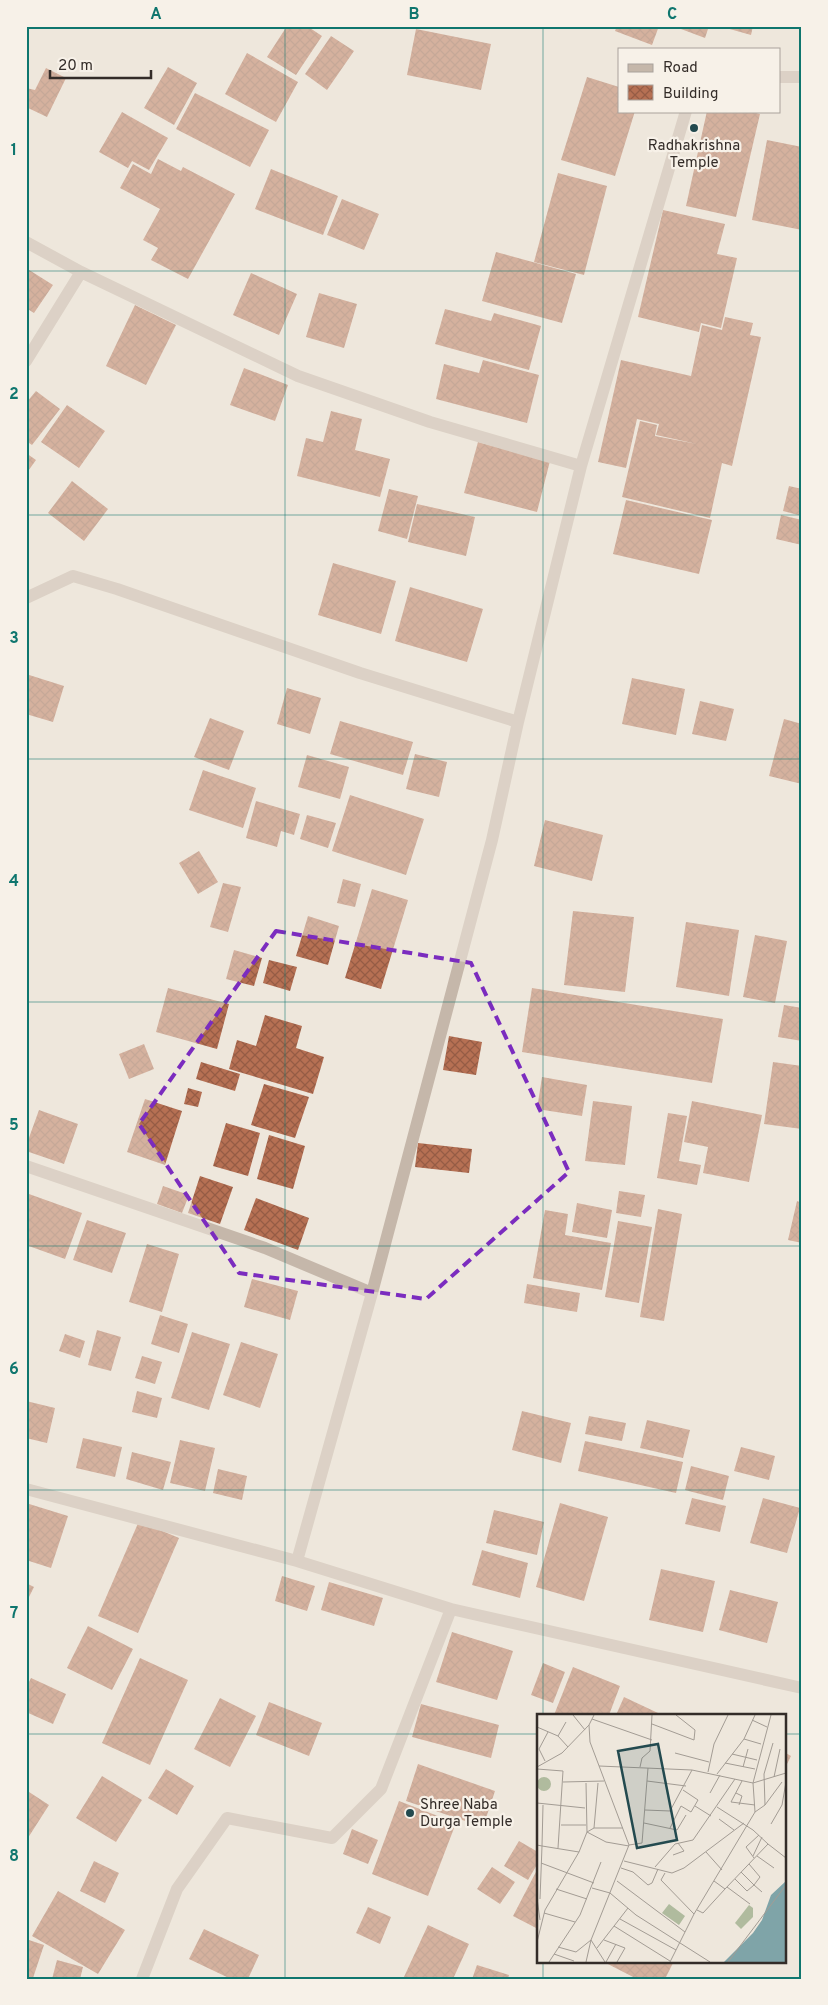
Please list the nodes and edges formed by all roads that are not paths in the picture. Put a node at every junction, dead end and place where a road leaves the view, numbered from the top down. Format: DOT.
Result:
graph roads {
  1 [pos="780,77"];
  2 [pos="802,77"];
  3 [pos="686,112"];
  4 [pos="26,242"];
  5 [pos="81,272"];
  6 [pos="26,361"];
  7 [pos="581,466"];
  8 [pos="26,598"];
  9 [pos="518,722"];
  10 [pos="26,1166"];
  11 [pos="372,1293"];
  12 [pos="26,1489"];
  13 [pos="297,1562"];
  14 [pos="451,1609"];
  15 [pos="802,1688"];
  16 [pos="142,1979"];
  1 -- 2 [label="street"];
  3 -- 7 [label="street"];
  4 -- 5 [label="street"];
  5 -- 6 [label="street"];
  5 -- 7 [label="street"];
  7 -- 9 [label="street"];
  8 -- 9 [label="street"];
  9 -- 11 [label="street"];
  10 -- 11 [label="street"];
  11 -- 13 [label="street"];
  12 -- 13 [label="street"];
  13 -- 14 [label="street"];
  14 -- 15 [label="street"];
  14 -- 16 [label="street"];
}
